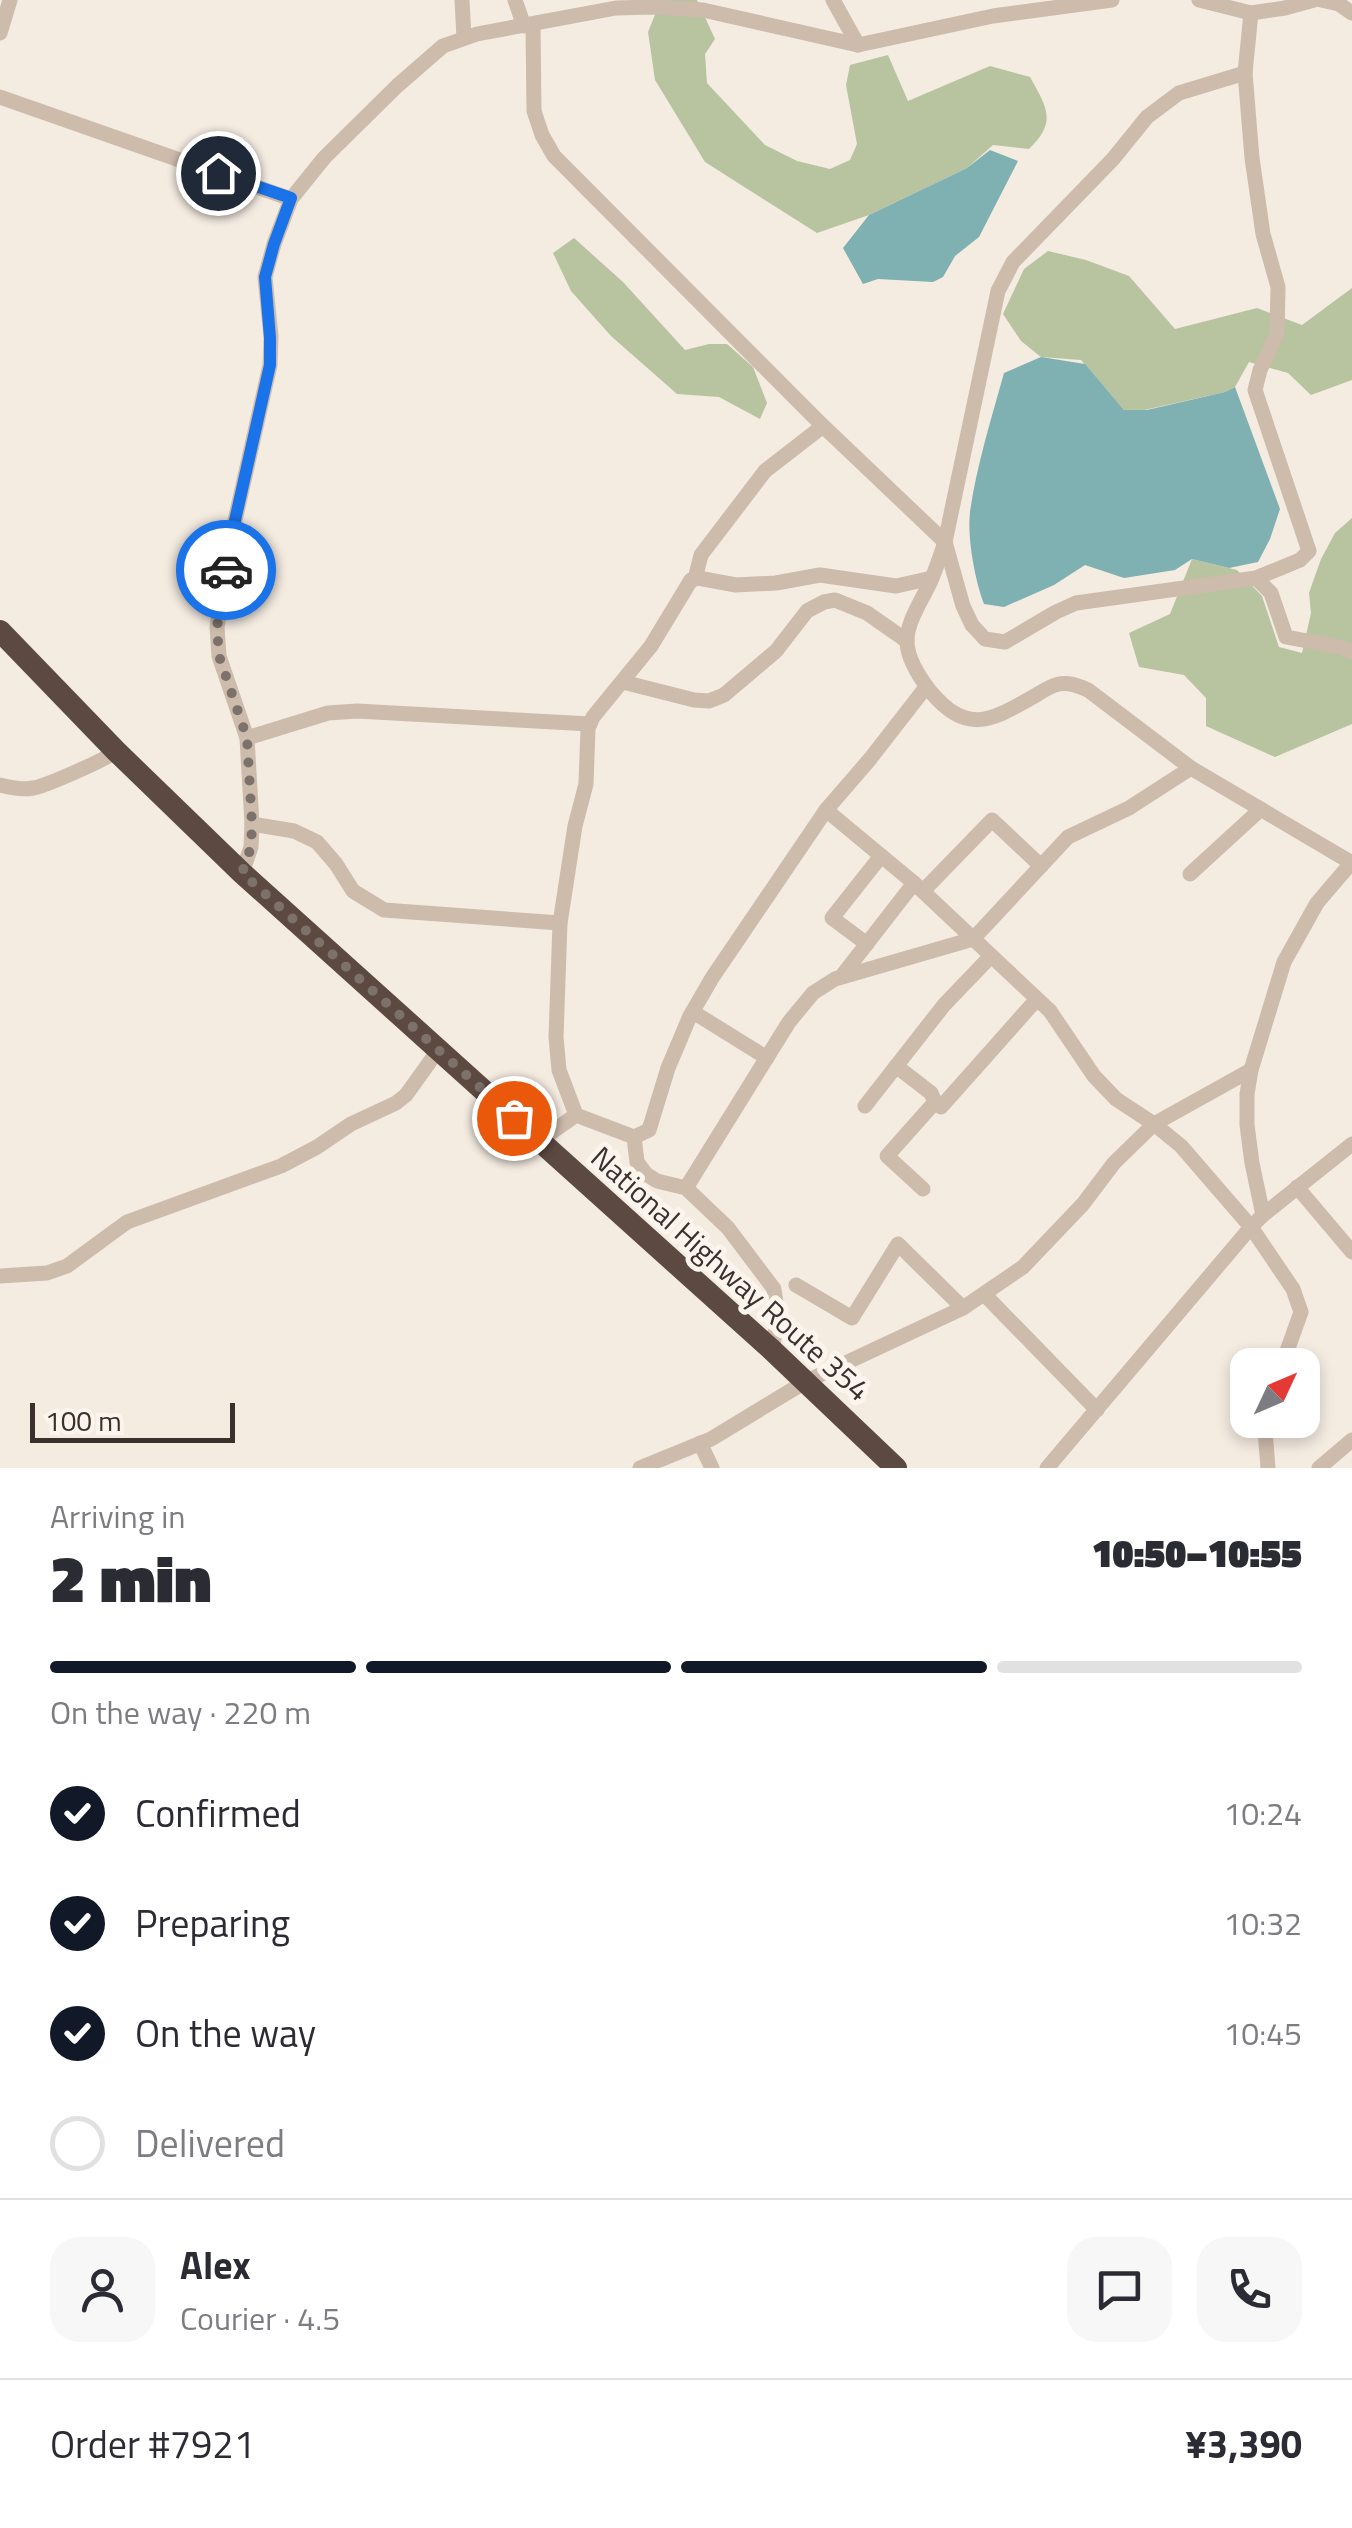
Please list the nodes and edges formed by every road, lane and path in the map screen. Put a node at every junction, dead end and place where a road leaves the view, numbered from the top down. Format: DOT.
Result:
graph roads {
  1 [pos="10,0"];
  2 [pos="462,0"];
  3 [pos="515,0"];
  4 [pos="833,0"];
  5 [pos="1112,0"];
  6 [pos="1200,0"];
  7 [pos="1318,0"];
  8 [pos="1352,13"];
  9 [pos="1251,14"];
  10 [pos="528,25"];
  11 [pos="0,34"];
  12 [pos="464,38"];
  13 [pos="858,45"];
  14 [pos="1245,73"];
  15 [pos="0,97"];
  16 [pos="291,198"];
  17 [pos="823,426"];
  18 [pos="945,542"];
  19 [pos="932,578"];
  20 [pos="1256,578"];
  21 [pos="695,579"];
  22 [pos="0,631"];
  23 [pos="907,641"];
  24 [pos="1352,652"];
  25 [pos="623,682"];
  26 [pos="926,686"];
  27 [pos="590,724"];
  28 [pos="247,738"];
  29 [pos="116,751"];
  30 [pos="1190,768"];
  31 [pos="0,785"];
  32 [pos="1260,809"];
  33 [pos="826,810"];
  34 [pos="252,824"];
  35 [pos="881,856"];
  36 [pos="1352,862"];
  37 [pos="1041,866"];
  38 [pos="242,873"];
  39 [pos="1190,874"];
  40 [pos="919,887"];
  41 [pos="560,923"];
  42 [pos="973,939"];
  43 [pos="867,944"];
  44 [pos="991,956"];
  45 [pos="841,978"];
  46 [pos="1037,999"];
  47 [pos="693,1012"];
  48 [pos="440,1049"];
  49 [pos="767,1058"];
  50 [pos="896,1066"];
  51 [pos="1252,1070"];
  52 [pos="934,1102"];
  53 [pos="865,1106"];
  54 [pos="576,1115"];
  55 [pos="1154,1124"];
  56 [pos="634,1137"];
  57 [pos="539,1141"];
  58 [pos="1352,1144"];
  59 [pos="1297,1187"];
  60 [pos="686,1188"];
  61 [pos="923,1190"];
  62 [pos="1257,1221"];
  63 [pos="1352,1252"];
  64 [pos="0,1276"];
  65 [pos="796,1284"];
  66 [pos="984,1294"];
  67 [pos="963,1308"];
  68 [pos="1288,1348"];
  69 [pos="772,1350"];
  70 [pos="805,1382"];
  71 [pos="1098,1410"];
  72 [pos="1266,1438"];
  73 [pos="1352,1440"];
  74 [pos="700,1443"];
  75 [pos="640,1468"];
  76 [pos="712,1468"];
  77 [pos="896,1468"];
  78 [pos="1047,1468"];
  79 [pos="1268,1468"];
  80 [pos="1319,1468"];
  1 -- 11 [label="street"];
  2 -- 12 [label="street"];
  3 -- 10 [label="street"];
  4 -- 13 [label="street"];
  5 -- 13 [label="street"];
  6 -- 9 [label="street"];
  7 -- 8 [label="street"];
  7 -- 9 [label="street"];
  9 -- 14 [label="street"];
  10 -- 12 [label="street"];
  10 -- 13 [label="street"];
  10 -- 17 [label="street"];
  12 -- 16 [label="street"];
  14 -- 18 [label="street"];
  14 -- 20 [label="street"];
  15 -- 16 [label="street"];
  16 -- 28 [label="street"];
  17 -- 18 [label="street"];
  17 -- 21 [label="street"];
  18 -- 19 [label="street"];
  18 -- 20 [label="street"];
  19 -- 21 [label="street"];
  19 -- 23 [label="street"];
  20 -- 24 [label="street"];
  21 -- 25 [label="street"];
  22 -- 29 [label="highway, National Highway Route 354"];
  23 -- 25 [label="street"];
  23 -- 26 [label="street"];
  25 -- 27 [label="street"];
  26 -- 30 [label="street"];
  26 -- 33 [label="street"];
  27 -- 28 [label="street"];
  27 -- 41 [label="street"];
  28 -- 34 [label="street"];
  29 -- 31 [label="street"];
  29 -- 38 [label="highway, National Highway Route 354"];
  30 -- 32 [label="street"];
  30 -- 37 [label="street"];
  32 -- 36 [label="street"];
  32 -- 39 [label="street"];
  33 -- 35 [label="street"];
  33 -- 47 [label="street"];
  34 -- 38 [label="street"];
  34 -- 41 [label="street"];
  35 -- 40 [label="street"];
  35 -- 43 [label="street"];
  36 -- 51 [label="street"];
  37 -- 40 [label="street"];
  37 -- 42 [label="street"];
  38 -- 48 [label="highway, National Highway Route 354"];
  40 -- 42 [label="street"];
  40 -- 43 [label="street"];
  41 -- 54 [label="street"];
  42 -- 44 [label="street"];
  42 -- 45 [label="street"];
  43 -- 45 [label="street"];
  44 -- 46 [label="street"];
  44 -- 50 [label="street"];
  45 -- 49 [label="street"];
  46 -- 52 [label="street"];
  46 -- 55 [label="street"];
  47 -- 49 [label="street"];
  47 -- 56 [label="street"];
  48 -- 57 [label="highway, National Highway Route 354"];
  48 -- 64 [label="street"];
  49 -- 60 [label="street"];
  50 -- 52 [label="street"];
  50 -- 53 [label="street"];
  51 -- 55 [label="street"];
  51 -- 62 [label="street"];
  52 -- 61 [label="street"];
  54 -- 56 [label="street"];
  54 -- 57 [label="street"];
  55 -- 62 [label="street"];
  55 -- 66 [label="street"];
  56 -- 60 [label="street"];
  57 -- 69 [label="highway, National Highway Route 354"];
  58 -- 59 [label="street"];
  59 -- 62 [label="street"];
  59 -- 63 [label="street"];
  60 -- 69 [label="street"];
  62 -- 68 [label="street"];
  62 -- 71 [label="street"];
  65 -- 67 [label="street"];
  66 -- 67 [label="street"];
  66 -- 71 [label="street"];
  67 -- 70 [label="street"];
  69 -- 70 [label="highway, National Highway Route 354"];
  70 -- 74 [label="street"];
  70 -- 77 [label="highway, National Highway Route 354"];
  71 -- 78 [label="street"];
  72 -- 79 [label="street"];
  73 -- 80 [label="street"];
  74 -- 75 [label="street"];
  74 -- 76 [label="street"];
}
